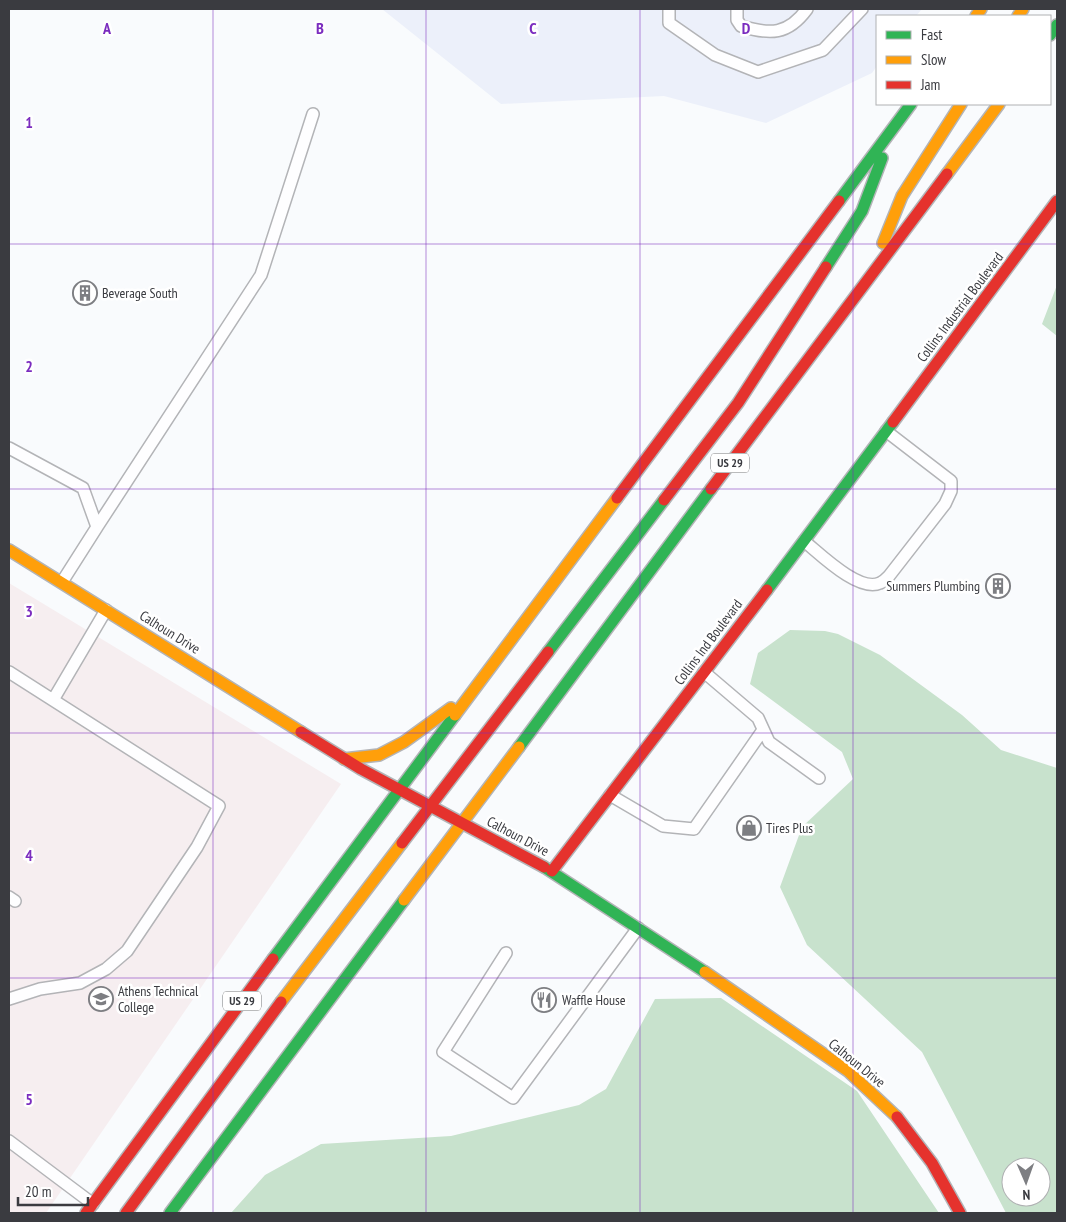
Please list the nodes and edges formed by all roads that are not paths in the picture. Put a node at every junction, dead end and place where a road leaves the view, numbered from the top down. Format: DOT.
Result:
graph roads {
  1 [pos="669,9"];
  2 [pos="736,9"];
  3 [pos="807,9"];
  4 [pos="862,9"];
  5 [pos="909,105"];
  6 [pos="960,105"];
  7 [pos="997,105"];
  8 [pos="313,114"];
  9 [pos="896,124"];
  10 [pos="1057,201"];
  11 [pos="868,279"];
  12 [pos="886,431"];
  13 [pos="9,448"];
  14 [pos="97,526"];
  15 [pos="804,541"];
  16 [pos="9,550"];
  17 [pos="62,582"];
  18 [pos="106,610"];
  19 [pos="9,672"];
  20 [pos="704,672"];
  21 [pos="472,693"];
  22 [pos="53,700"];
  23 [pos="763,730"];
  24 [pos="344,758"];
  25 [pos="819,778"];
  26 [pos="400,790"];
  27 [pos="610,795"];
  28 [pos="430,808"];
  29 [pos="461,823"];
  30 [pos="552,871"];
  31 [pos="638,926"];
  32 [pos="506,953"];
  33 [pos="9,999"];
  34 [pos="10,1145"];
  35 [pos="89,1208"];
  36 [pos="126,1213"];
  37 [pos="170,1213"];
  38 [pos="960,1213"];
  1 -- 4 [label="lane"];
  2 -- 3 [label="lane"];
  5 -- 9 [label="main road, US 29"];
  6 -- 11 [label="main road"];
  7 -- 11 [label="main road, US 29"];
  8 -- 14 [label="lane"];
  9 -- 21 [label="main road, US 29"];
  9 -- 28 [label="main road"];
  10 -- 12 [label="main road, Collins Industrial Boulevard"];
  11 -- 29 [label="main road, US 29"];
  12 -- 15 [label="main road, Collins Ind Boulevard"];
  12 -- 15 [label="lane"];
  13 -- 14 [label="lane"];
  14 -- 17 [label="lane"];
  15 -- 20 [label="main road, Collins Ind Boulevard"];
  16 -- 17 [label="main road, Calhoun Drive"];
  17 -- 18 [label="main road, Calhoun Drive"];
  18 -- 22 [label="lane"];
  18 -- 24 [label="main road, Calhoun Drive"];
  19 -- 22 [label="lane"];
  20 -- 23 [label="lane"];
  20 -- 27 [label="main road, Collins Ind Boulevard"];
  21 -- 24 [label="main road"];
  21 -- 26 [label="main road, US 29"];
  22 -- 33 [label="lane"];
  23 -- 25 [label="lane"];
  23 -- 27 [label="lane"];
  24 -- 26 [label="main road, Calhoun Drive"];
  26 -- 28 [label="main road, Calhoun Drive"];
  26 -- 35 [label="main road, US 29"];
  27 -- 30 [label="main road, Collins Ind Boulevard"];
  28 -- 29 [label="main road, Calhoun Drive"];
  28 -- 36 [label="main road"];
  29 -- 30 [label="main road, Calhoun Drive"];
  29 -- 37 [label="main road, US 29"];
  30 -- 31 [label="main road, Calhoun Drive"];
  31 -- 32 [label="lane"];
  31 -- 38 [label="main road, Calhoun Drive"];
  34 -- 35 [label="lane"];
}
